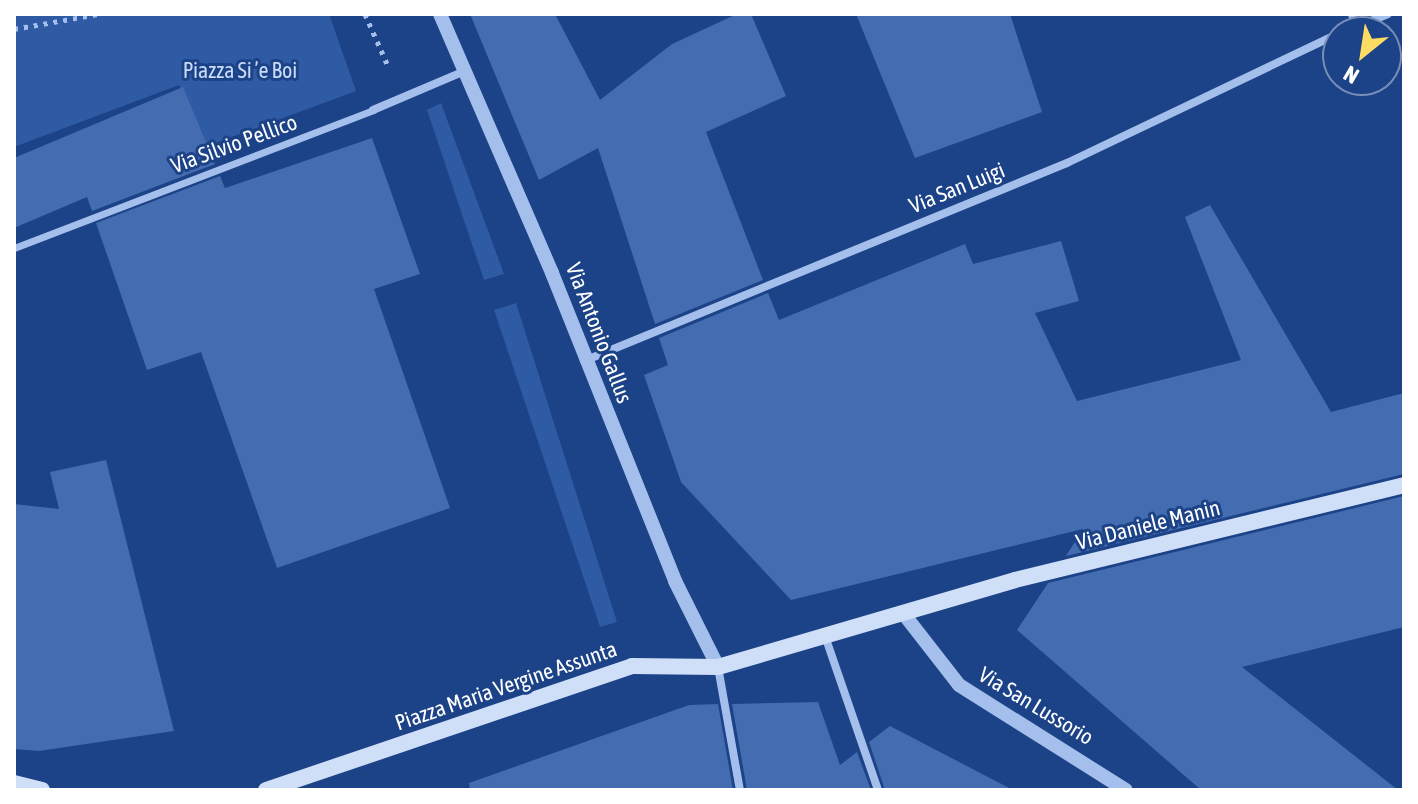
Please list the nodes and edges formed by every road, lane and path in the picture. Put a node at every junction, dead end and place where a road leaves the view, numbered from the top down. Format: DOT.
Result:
graph roads {
  1 [pos="98,14"];
  2 [pos="440,14"];
  3 [pos="14,29"];
  4 [pos="1322,42"];
  5 [pos="465,71"];
  6 [pos="373,110"];
  7 [pos="14,248"];
  8 [pos="584,361"];
  9 [pos="1404,485"];
  10 [pos="903,613"];
  11 [pos="825,636"];
  12 [pos="718,667"];
  13 [pos="14,783"];
  14 [pos="42,790"];
  15 [pos="266,790"];
  16 [pos="740,790"];
  17 [pos="878,790"];
  18 [pos="1126,790"];
  1 -- 3 [label="path"];
  2 -- 5 [label="street, Via Antonio Gallus"];
  4 -- 8 [label="street, Via San Luigi"];
  5 -- 6 [label="street, Via Silvio Pellico"];
  5 -- 8 [label="street, Via Antonio Gallus"];
  6 -- 7 [label="street, Via Silvio Pellico"];
  8 -- 12 [label="street, Via Antonio Gallus"];
  9 -- 10 [label="main road, Via Daniele Manin"];
  10 -- 11 [label="main road, Piazza Maria Vergine Assunta"];
  10 -- 18 [label="street, Via San Lussorio"];
  11 -- 12 [label="main road, Piazza Maria Vergine Assunta"];
  11 -- 17 [label="street"];
  12 -- 15 [label="main road, Piazza Maria Vergine Assunta"];
  12 -- 16 [label="street"];
  13 -- 14 [label="main road"];
}
